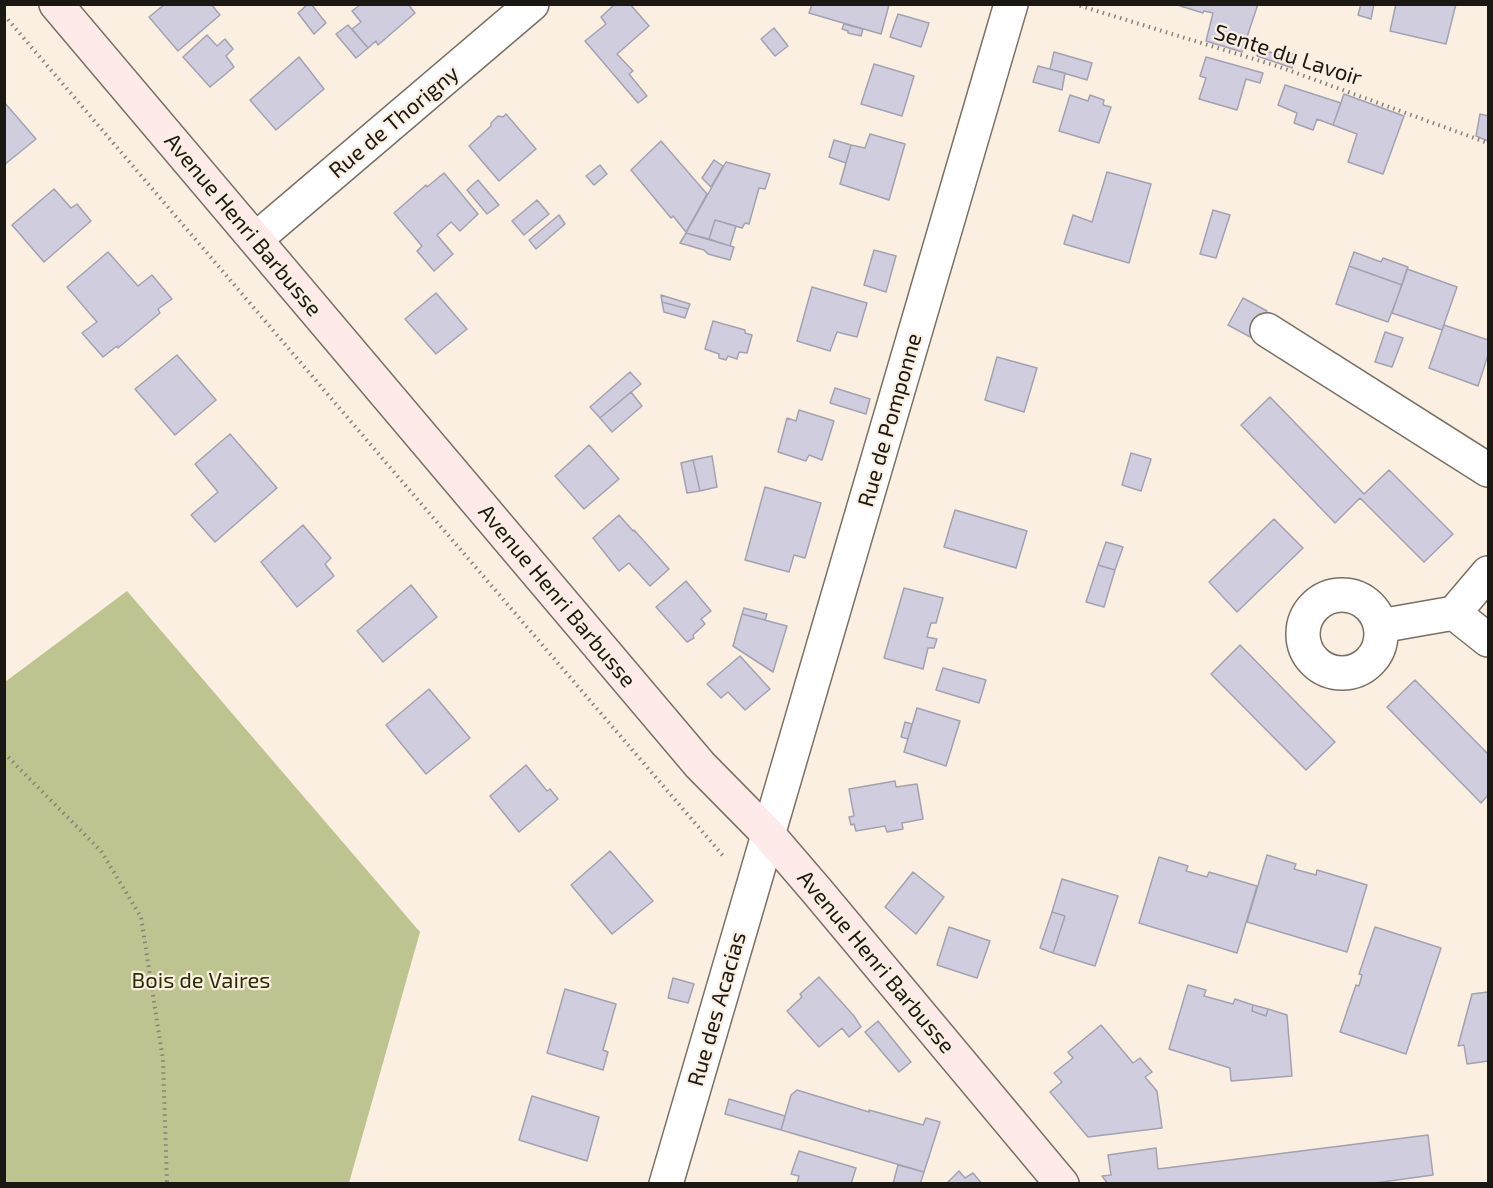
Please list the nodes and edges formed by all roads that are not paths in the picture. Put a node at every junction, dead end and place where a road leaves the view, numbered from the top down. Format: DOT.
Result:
graph roads {
  1 [pos="56,4"];
  2 [pos="532,4"];
  3 [pos="1011,4"];
  4 [pos="256,239"];
  5 [pos="1268,330"];
  6 [pos="1488,470"];
  7 [pos="1488,573"];
  8 [pos="1454,613"];
  9 [pos="1380,626"];
  10 [pos="1488,640"];
  11 [pos="768,834"];
  12 [pos="666,1184"];
  13 [pos="1062,1184"];
  1 -- 4 [label="main road, Avenue Henri Barbusse"];
  2 -- 4 [label="street, Rue de Thorigny"];
  3 -- 11 [label="street, Rue de Pomponne"];
  4 -- 11 [label="main road, Avenue Henri Barbusse"];
  5 -- 6 [label="street"];
  7 -- 8 [label="street"];
  8 -- 9 [label="street"];
  8 -- 10 [label="street"];
  11 -- 12 [label="street, Rue des Acacias"];
  11 -- 13 [label="main road, Avenue Henri Barbusse"];
}
